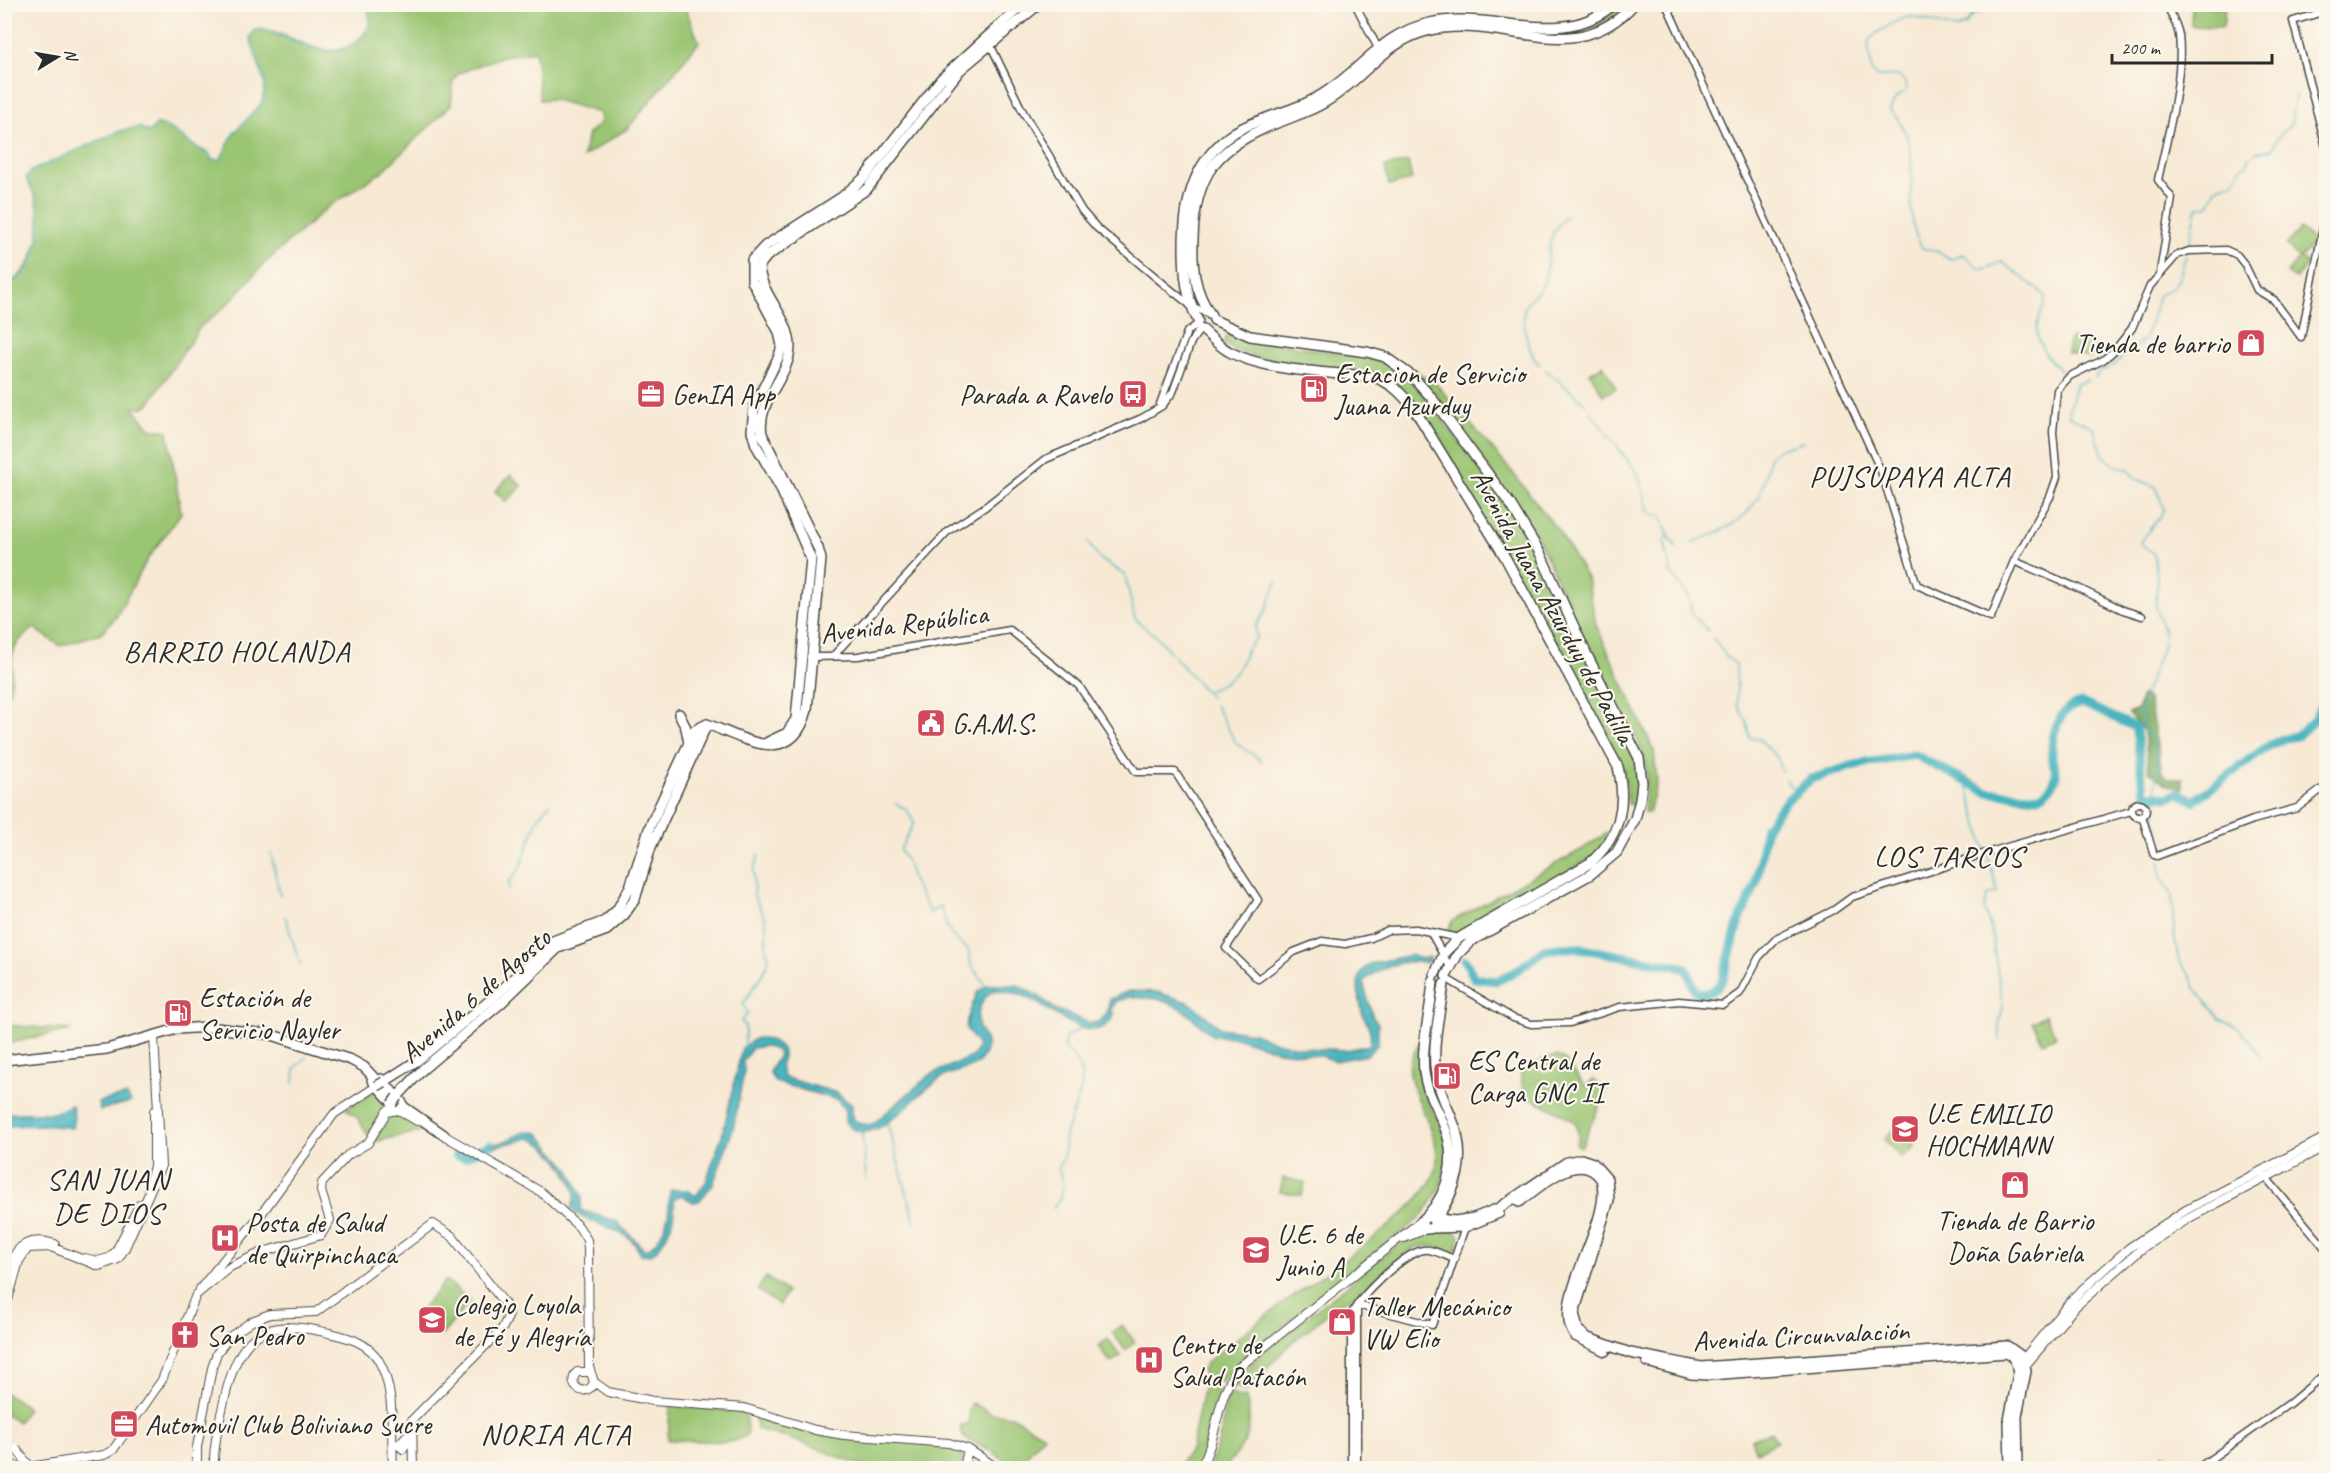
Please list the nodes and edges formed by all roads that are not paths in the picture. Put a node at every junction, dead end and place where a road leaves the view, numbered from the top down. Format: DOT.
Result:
graph roads {
  1 [pos="1023,4"];
  2 [pos="1355,4"];
  3 [pos="1620,4"];
  4 [pos="1634,4"];
  5 [pos="1666,4"];
  6 [pos="2166,4"];
  7 [pos="1034,6"];
  8 [pos="1612,7"];
  9 [pos="2326,11"];
  10 [pos="990,44"];
  11 [pos="1379,51"];
  12 [pos="2326,147"];
  13 [pos="2326,213"];
  14 [pos="765,251"];
  15 [pos="752,260"];
  16 [pos="759,269"];
  17 [pos="2159,275"];
  18 [pos="1190,305"];
  19 [pos="1211,317"];
  20 [pos="1200,326"];
  21 [pos="786,346"];
  22 [pos="2014,561"];
  23 [pos="2142,616"];
  24 [pos="807,656"];
  25 [pos="832,657"];
  26 [pos="679,714"];
  27 [pos="706,724"];
  28 [pos="689,744"];
  29 [pos="2326,786"];
  30 [pos="2131,811"];
  31 [pos="2142,816"];
  32 [pos="1429,932"];
  33 [pos="1459,938"];
  34 [pos="552,948"];
  35 [pos="1444,953"];
  36 [pos="1434,978"];
  37 [pos="1446,979"];
  38 [pos="498,1000"];
  39 [pos="152,1037"];
  40 [pos="4,1060"];
  41 [pos="376,1083"];
  42 [pos="398,1101"];
  43 [pos="444,1135"];
  44 [pos="2326,1137"];
  45 [pos="2326,1146"];
  46 [pos="2263,1174"];
  47 [pos="1453,1192"];
  48 [pos="1455,1221"];
  49 [pos="1430,1222"];
  50 [pos="1465,1227"];
  51 [pos="2326,1250"];
  52 [pos="1454,1259"];
  53 [pos="4,1291"];
  54 [pos="196,1295"];
  55 [pos="1357,1305"];
  56 [pos="4,1314"];
  57 [pos="1793,1365"];
  58 [pos="2021,1365"];
  59 [pos="590,1372"];
  60 [pos="2326,1372"];
  61 [pos="594,1382"];
  62 [pos="4,1436"];
  63 [pos="4,1441"];
  64 [pos="400,1443"];
  65 [pos="968,1449"];
  66 [pos="25,1468"];
  67 [pos="32,1468"];
  68 [pos="197,1468"];
  69 [pos="214,1468"];
  70 [pos="393,1468"];
  71 [pos="413,1468"];
  72 [pos="964,1468"];
  73 [pos="998,1468"];
  74 [pos="1200,1468"];
  75 [pos="1351,1468"];
  76 [pos="1357,1468"];
  77 [pos="2010,1468"];
  78 [pos="2018,1468"];
  79 [pos="2198,1468"];
  1 -- 14 [label="highway"];
  2 -- 11 [label="street"];
  3 -- 8 [label="highway, Avenida Juana Azurduy de Padilla"];
  4 -- 11 [label="highway, Avenida Juana Azurduy de Padilla"];
  5 -- 22 [label="street"];
  6 -- 17 [label="street"];
  7 -- 10 [label="highway"];
  8 -- 11 [label="highway, Avenida Juana Azurduy de Padilla"];
  9 -- 12 [label="street"];
  10 -- 14 [label="highway"];
  10 -- 18 [label="street"];
  11 -- 18 [label="highway, Avenida Juana Azurduy de Padilla"];
  11 -- 19 [label="highway, Avenida Juana Azurduy de Padilla"];
  13 -- 17 [label="street"];
  14 -- 15 [label="highway"];
  14 -- 16 [label="highway"];
  15 -- 16 [label="highway"];
  15 -- 21 [label="highway"];
  16 -- 21 [label="highway"];
  17 -- 22 [label="street"];
  18 -- 19 [label="street"];
  18 -- 20 [label="highway, Avenida Juana Azurduy de Padilla"];
  19 -- 37 [label="highway, Avenida Juana Azurduy de Padilla"];
  20 -- 25 [label="street"];
  20 -- 33 [label="highway, Avenida Juana Azurduy de Padilla"];
  21 -- 24 [label="highway"];
  22 -- 23 [label="street"];
  24 -- 25 [label="street, Avenida República"];
  24 -- 27 [label="highway"];
  25 -- 32 [label="street, Avenida República"];
  26 -- 28 [label="highway"];
  27 -- 28 [label="highway, Avenida 6 de Agosto"];
  27 -- 34 [label="highway, Avenida 6 de Agosto"];
  28 -- 34 [label="highway, Avenida 6 de Agosto"];
  29 -- 31 [label="street"];
  30 -- 31 [label="street"];
  30 -- 31 [label="street"];
  30 -- 37 [label="street"];
  32 -- 33 [label="street"];
  32 -- 35 [label="street"];
  33 -- 35 [label="highway, Avenida Juana Azurduy de Padilla"];
  34 -- 38 [label="highway, Avenida 6 de Agosto"];
  35 -- 36 [label="highway, Avenida Juana Azurduy de Padilla"];
  35 -- 37 [label="street"];
  36 -- 37 [label="highway"];
  36 -- 49 [label="highway, Avenida Juana Azurduy de Padilla"];
  37 -- 47 [label="highway, Avenida Juana Azurduy de Padilla"];
  38 -- 41 [label="highway, Avenida 6 de Agosto"];
  38 -- 42 [label="highway, Avenida 6 de Agosto"];
  39 -- 40 [label="highway"];
  39 -- 41 [label="highway"];
  39 -- 53 [label="main road"];
  39 -- 56 [label="main road"];
  41 -- 42 [label="highway"];
  41 -- 54 [label="main road"];
  42 -- 43 [label="highway"];
  42 -- 54 [label="main road"];
  43 -- 59 [label="main road"];
  44 -- 46 [label="main road"];
  45 -- 46 [label="main road"];
  46 -- 51 [label="street"];
  46 -- 58 [label="main road"];
  47 -- 48 [label="highway"];
  47 -- 49 [label="highway, Avenida Juana Azurduy de Padilla"];
  48 -- 49 [label="highway, Avenida Circunvalación"];
  48 -- 57 [label="highway, Avenida Circunvalación"];
  49 -- 50 [label="highway, Avenida Circunvalación"];
  49 -- 74 [label="main road, Avenida Juana Azurduy de Padilla"];
  50 -- 52 [label="street"];
  50 -- 57 [label="highway, Avenida Circunvalación"];
  52 -- 55 [label="street"];
  52 -- 55 [label="street"];
  54 -- 66 [label="main road"];
  55 -- 75 [label="street"];
  55 -- 76 [label="street"];
  57 -- 58 [label="highway, Avenida Circunvalación"];
  58 -- 77 [label="highway"];
  58 -- 78 [label="highway"];
  59 -- 61 [label="main road"];
  59 -- 61 [label="main road"];
  60 -- 79 [label="street"];
  61 -- 65 [label="main road"];
  62 -- 67 [label="main road, bridge"];
  63 -- 66 [label="main road"];
  64 -- 68 [label="main road"];
  64 -- 69 [label="main road"];
  64 -- 70 [label="main road"];
  64 -- 71 [label="main road"];
  65 -- 72 [label="main road"];
  65 -- 73 [label="main road"];
}
